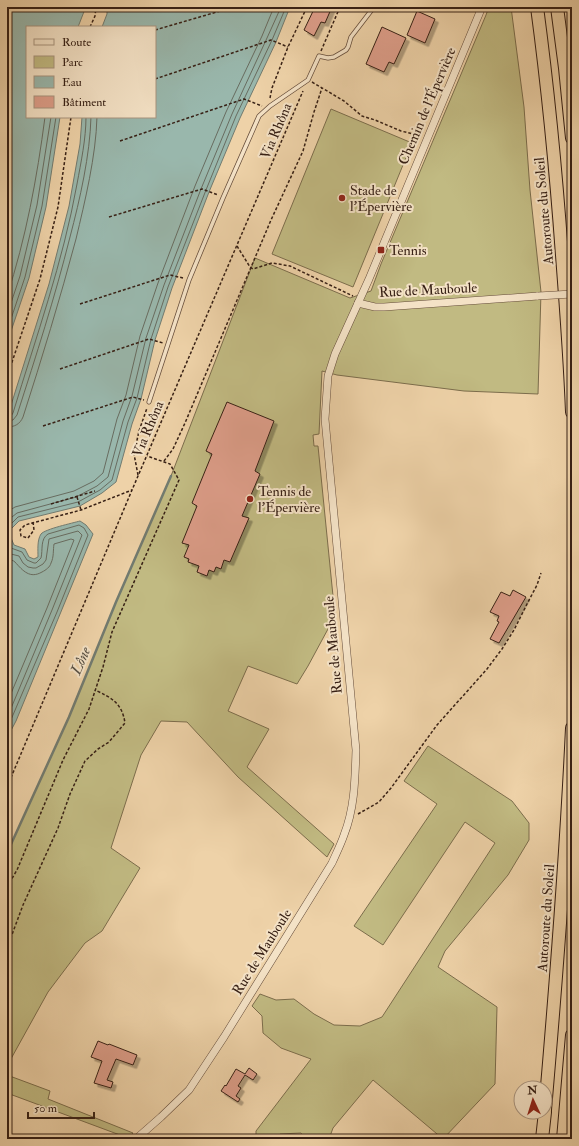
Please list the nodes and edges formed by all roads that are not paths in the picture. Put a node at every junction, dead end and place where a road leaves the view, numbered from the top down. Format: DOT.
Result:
graph roads {
  1 [pos="374,7"];
  2 [pos="482,7"];
  3 [pos="537,7"];
  4 [pos="557,7"];
  5 [pos="572,138"];
  6 [pos="572,294"];
  7 [pos="358,303"];
  8 [pos="149,402"];
  9 [pos="572,412"];
  10 [pos="572,728"];
  11 [pos="572,1035"];
  12 [pos="548,1080"];
  13 [pos="544,1120"];
  14 [pos="136,1139"];
  15 [pos="542,1139"];
  16 [pos="564,1139"];
  1 -- 8 [label="lane"];
  2 -- 7 [label="street, Chemin de l'Épervière"];
  3 -- 9 [label="highway, Autoroute du Soleil"];
  4 -- 5 [label="highway"];
  6 -- 7 [label="street, Rue de Mauboule, bridge"];
  7 -- 14 [label="street, Rue de Mauboule"];
  10 -- 12 [label="highway, Autoroute du Soleil"];
  11 -- 16 [label="highway"];
  13 -- 15 [label="highway, Autoroute du Soleil"];
}
